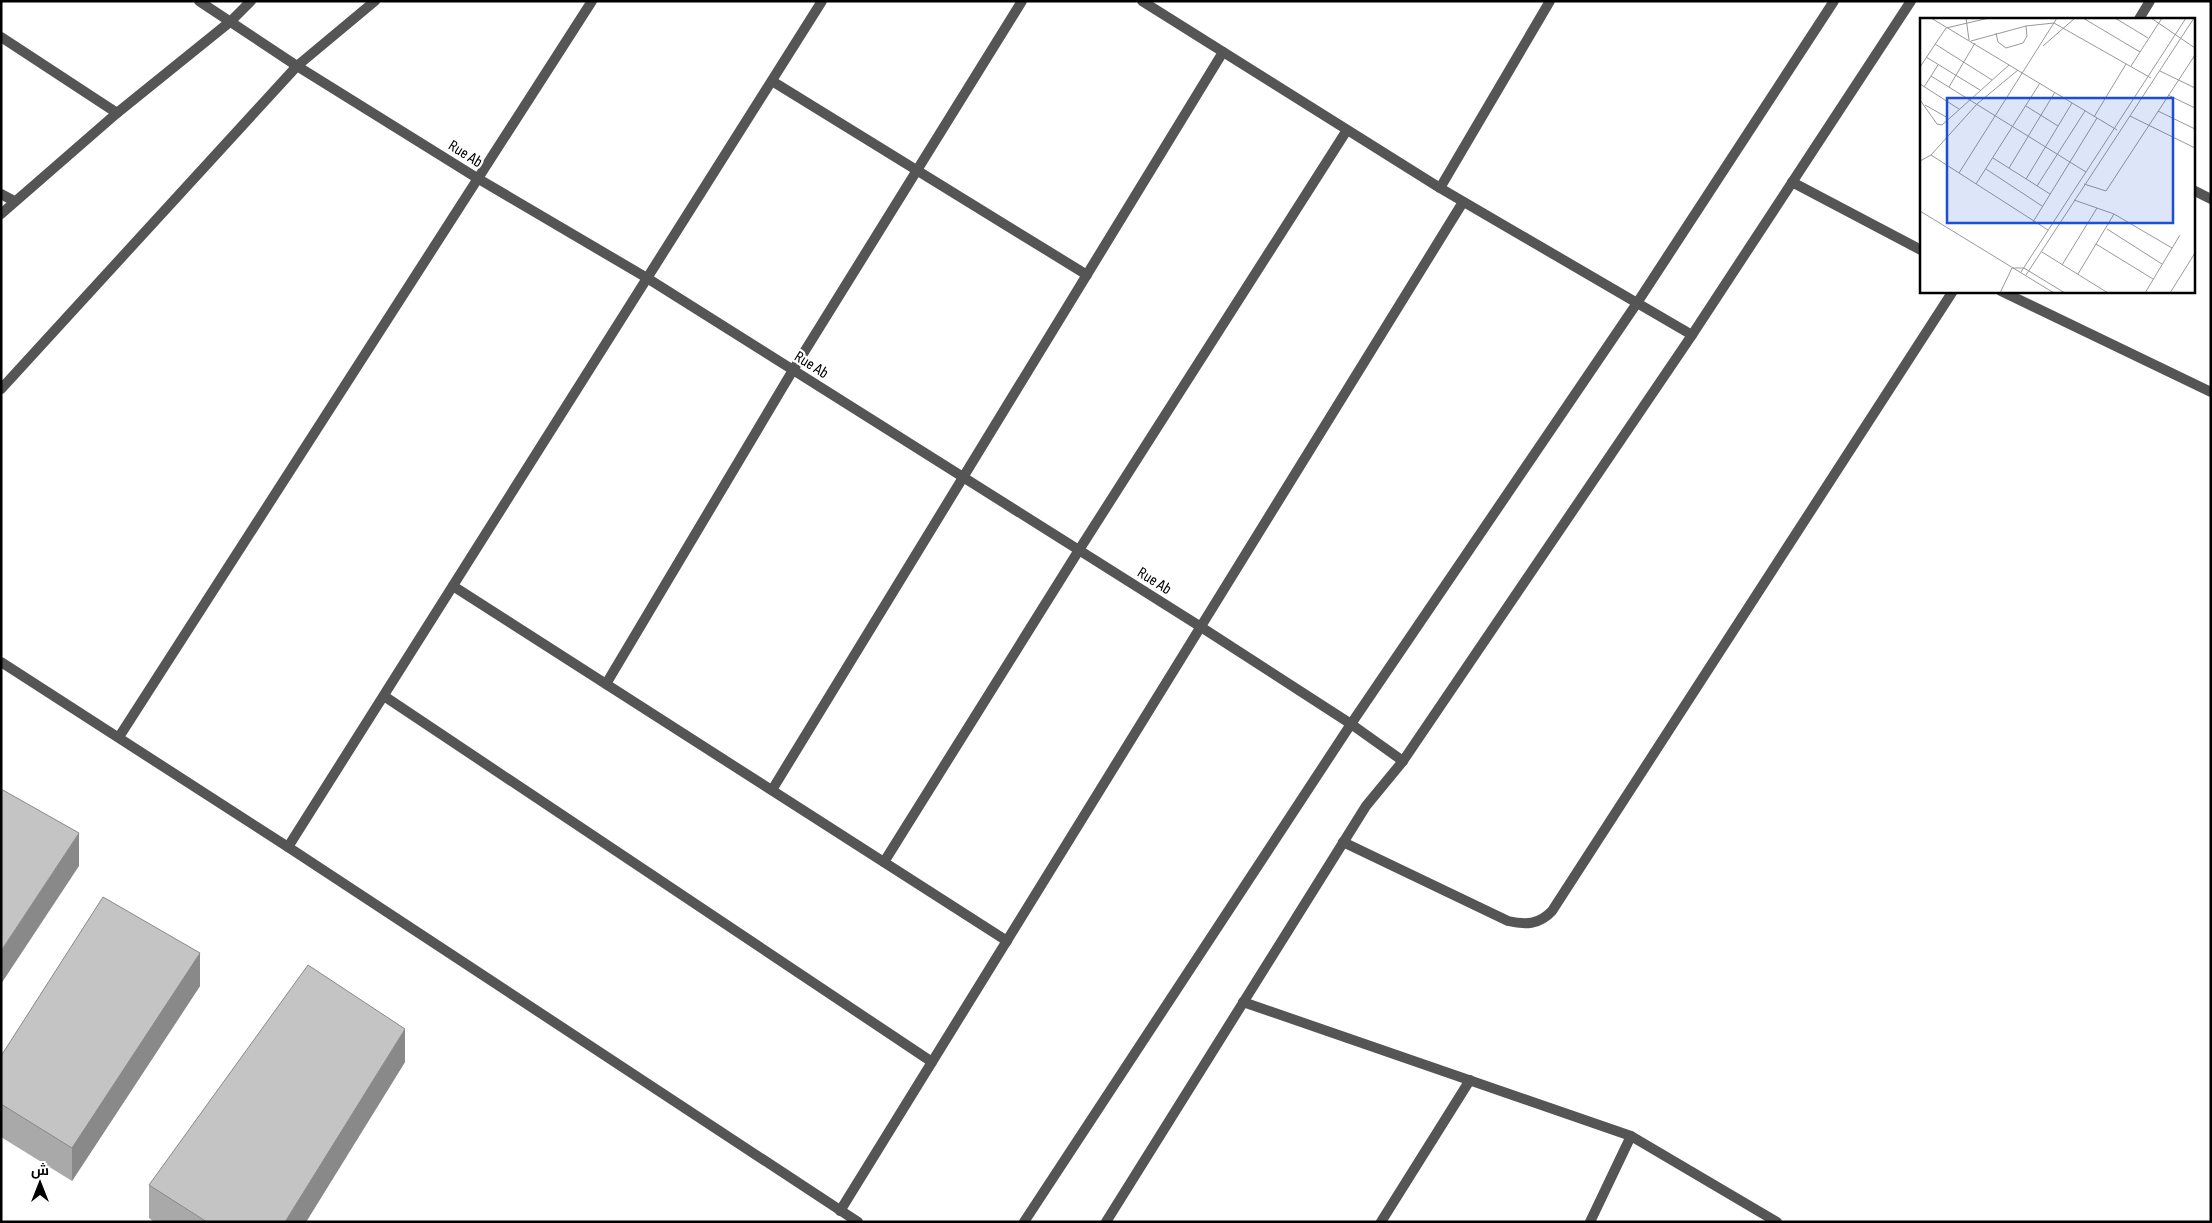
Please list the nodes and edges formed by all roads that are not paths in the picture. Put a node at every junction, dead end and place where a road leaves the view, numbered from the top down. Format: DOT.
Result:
graph roads {
  1 [pos="199,1"];
  2 [pos="251,1"];
  3 [pos="375,1"];
  4 [pos="592,1"];
  5 [pos="822,1"];
  6 [pos="1022,1"];
  7 [pos="1142,1"];
  8 [pos="1550,1"];
  9 [pos="1834,1"];
  10 [pos="1911,1"];
  11 [pos="2150,1"];
  12 [pos="2140,18"];
  13 [pos="231,21"];
  14 [pos="1,37"];
  15 [pos="1223,52"];
  16 [pos="297,66"];
  17 [pos="772,81"];
  18 [pos="117,113"];
  19 [pos="1347,130"];
  20 [pos="917,170"];
  21 [pos="477,178"];
  22 [pos="1792,182"];
  23 [pos="1440,188"];
  24 [pos="2194,190"];
  25 [pos="1,194"];
  26 [pos="2211,199"];
  27 [pos="14,201"];
  28 [pos="1464,202"];
  29 [pos="1,214"];
  30 [pos="1920,249"];
  31 [pos="1087,275"];
  32 [pos="647,278"];
  33 [pos="1952,292"];
  34 [pos="2004,292"];
  35 [pos="1637,303"];
  36 [pos="1692,335"];
  37 [pos="793,370"];
  38 [pos="1,390"];
  39 [pos="2211,392"];
  40 [pos="963,477"];
  41 [pos="1079,550"];
  42 [pos="453,586"];
  43 [pos="1201,627"];
  44 [pos="1,662"];
  45 [pos="606,684"];
  46 [pos="384,696"];
  47 [pos="1351,724"];
  48 [pos="119,737"];
  49 [pos="1403,762"];
  50 [pos="772,790"];
  51 [pos="1343,842"];
  52 [pos="288,847"];
  53 [pos="884,862"];
  54 [pos="1007,941"];
  55 [pos="1243,1002"];
  56 [pos="932,1062"];
  57 [pos="1470,1080"];
  58 [pos="1631,1136"];
  59 [pos="840,1211"];
  60 [pos="858,1222"];
  61 [pos="1024,1222"];
  62 [pos="1106,1222"];
  63 [pos="1381,1222"];
  64 [pos="1590,1222"];
  65 [pos="1777,1222"];
  1 -- 13 [label="street, Rue Ab"];
  2 -- 13 [label="street"];
  3 -- 16 [label="street"];
  4 -- 21 [label="street"];
  5 -- 17 [label="street"];
  6 -- 20 [label="street"];
  7 -- 15 [label="street"];
  8 -- 23 [label="street"];
  9 -- 35 [label="street"];
  10 -- 22 [label="street"];
  11 -- 12 [label="street"];
  13 -- 16 [label="street, Rue Ab"];
  13 -- 18 [label="street"];
  14 -- 18 [label="street"];
  15 -- 19 [label="street"];
  15 -- 31 [label="street"];
  16 -- 21 [label="street, Rue Ab"];
  16 -- 38 [label="street"];
  17 -- 20 [label="street"];
  17 -- 32 [label="street"];
  18 -- 27 [label="street"];
  19 -- 23 [label="street"];
  19 -- 41 [label="street"];
  20 -- 31 [label="street"];
  20 -- 37 [label="street"];
  21 -- 32 [label="street, Rue Ab"];
  21 -- 48 [label="street"];
  22 -- 30 [label="street"];
  22 -- 36 [label="street"];
  23 -- 28 [label="street"];
  24 -- 26 [label="street"];
  25 -- 27 [label="street"];
  27 -- 29 [label="street"];
  28 -- 35 [label="street"];
  28 -- 43 [label="street"];
  31 -- 40 [label="street"];
  32 -- 37 [label="street, Rue Ab"];
  32 -- 42 [label="street"];
  33 -- 51 [label="street"];
  34 -- 39 [label="street"];
  35 -- 36 [label="street"];
  35 -- 47 [label="street"];
  36 -- 49 [label="street"];
  37 -- 40 [label="street, Rue Ab"];
  37 -- 45 [label="street"];
  40 -- 41 [label="street, Rue Ab"];
  40 -- 50 [label="street"];
  41 -- 43 [label="street, Rue Ab"];
  41 -- 53 [label="street"];
  42 -- 45 [label="street"];
  42 -- 46 [label="street"];
  43 -- 47 [label="street, Rue Ab"];
  43 -- 54 [label="street"];
  44 -- 48 [label="street"];
  45 -- 50 [label="street"];
  46 -- 52 [label="street"];
  46 -- 56 [label="street"];
  47 -- 49 [label="street, Rue Ab"];
  47 -- 61 [label="street"];
  48 -- 52 [label="street"];
  49 -- 51 [label="street"];
  50 -- 53 [label="street"];
  51 -- 55 [label="street"];
  52 -- 59 [label="street"];
  53 -- 54 [label="street"];
  54 -- 56 [label="street"];
  55 -- 57 [label="street"];
  55 -- 62 [label="street"];
  56 -- 59 [label="street"];
  57 -- 58 [label="street"];
  57 -- 63 [label="street"];
  58 -- 64 [label="street"];
  58 -- 65 [label="street"];
  59 -- 60 [label="street"];
}
